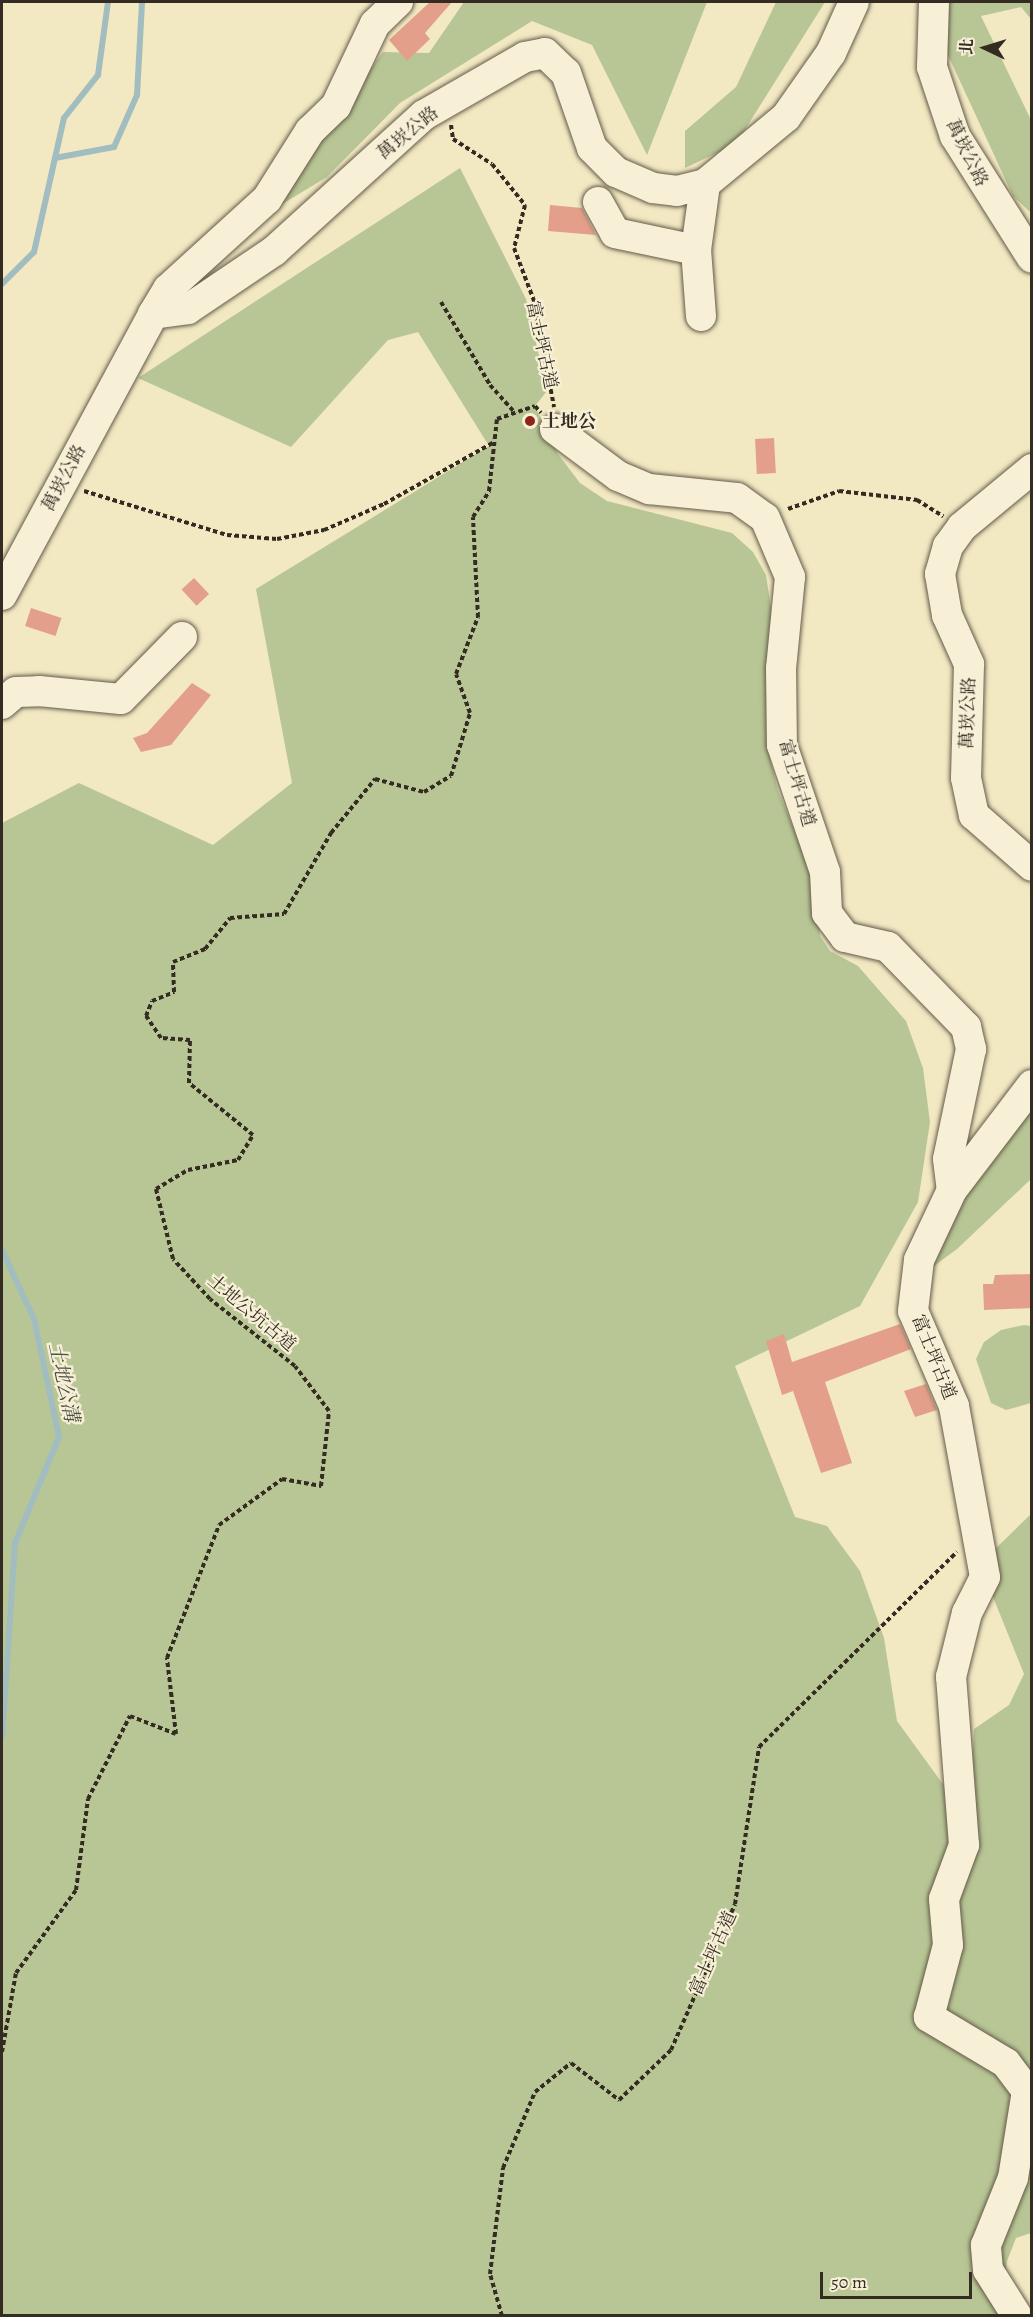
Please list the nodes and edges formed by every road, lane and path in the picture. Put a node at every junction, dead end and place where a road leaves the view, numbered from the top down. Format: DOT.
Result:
graph roads {
  1 [pos="398,2"];
  2 [pos="854,2"];
  3 [pos="934,2"];
  4 [pos="424,115"];
  5 [pos="705,184"];
  6 [pos="598,202"];
  7 [pos="696,250"];
  8 [pos="1032,258"];
  9 [pos="441,302"];
  10 [pos="153,314"];
  11 [pos="701,316"];
  12 [pos="515,413"];
  13 [pos="555,429"];
  14 [pos="494,442"];
  15 [pos="1032,469"];
  16 [pos="61,483"];
  17 [pos="765,519"];
  18 [pos="962,527"];
  19 [pos="2,595"];
  20 [pos="182,637"];
  21 [pos="2,704"];
  22 [pos="1032,866"];
  23 [pos="1032,1085"];
  24 [pos="952,1191"];
  25 [pos="977,1533"];
  26 [pos="2,2052"];
  27 [pos="502,2316"];
  28 [pos="1017,2316"];
  1 -- 10 [label="street"];
  2 -- 5 [label="street, 萬崁公路"];
  3 -- 8 [label="street, 萬崁公路"];
  4 -- 5 [label="street, 萬崁公路"];
  4 -- 10 [label="street, 萬崁公路"];
  4 -- 13 [label="path, 富士坪古道"];
  5 -- 7 [label="street"];
  6 -- 7 [label="street"];
  7 -- 11 [label="street"];
  9 -- 12 [label="path"];
  10 -- 16 [label="street, 萬崁公路"];
  12 -- 13 [label="path"];
  12 -- 14 [label="path, 土地公坑古道"];
  13 -- 17 [label="street, 富士坪古道"];
  14 -- 16 [label="path"];
  14 -- 26 [label="path, 土地公坑古道"];
  15 -- 18 [label="street, 萬崁公路"];
  16 -- 19 [label="street, 萬崁公路"];
  17 -- 18 [label="path"];
  17 -- 24 [label="street, 富士坪古道"];
  18 -- 22 [label="street, 萬崁公路"];
  20 -- 21 [label="street"];
  23 -- 24 [label="street"];
  24 -- 25 [label="street, 富士坪古道"];
  25 -- 27 [label="path, 富士坪古道"];
  25 -- 28 [label="street, 富士坪古道"];
}
